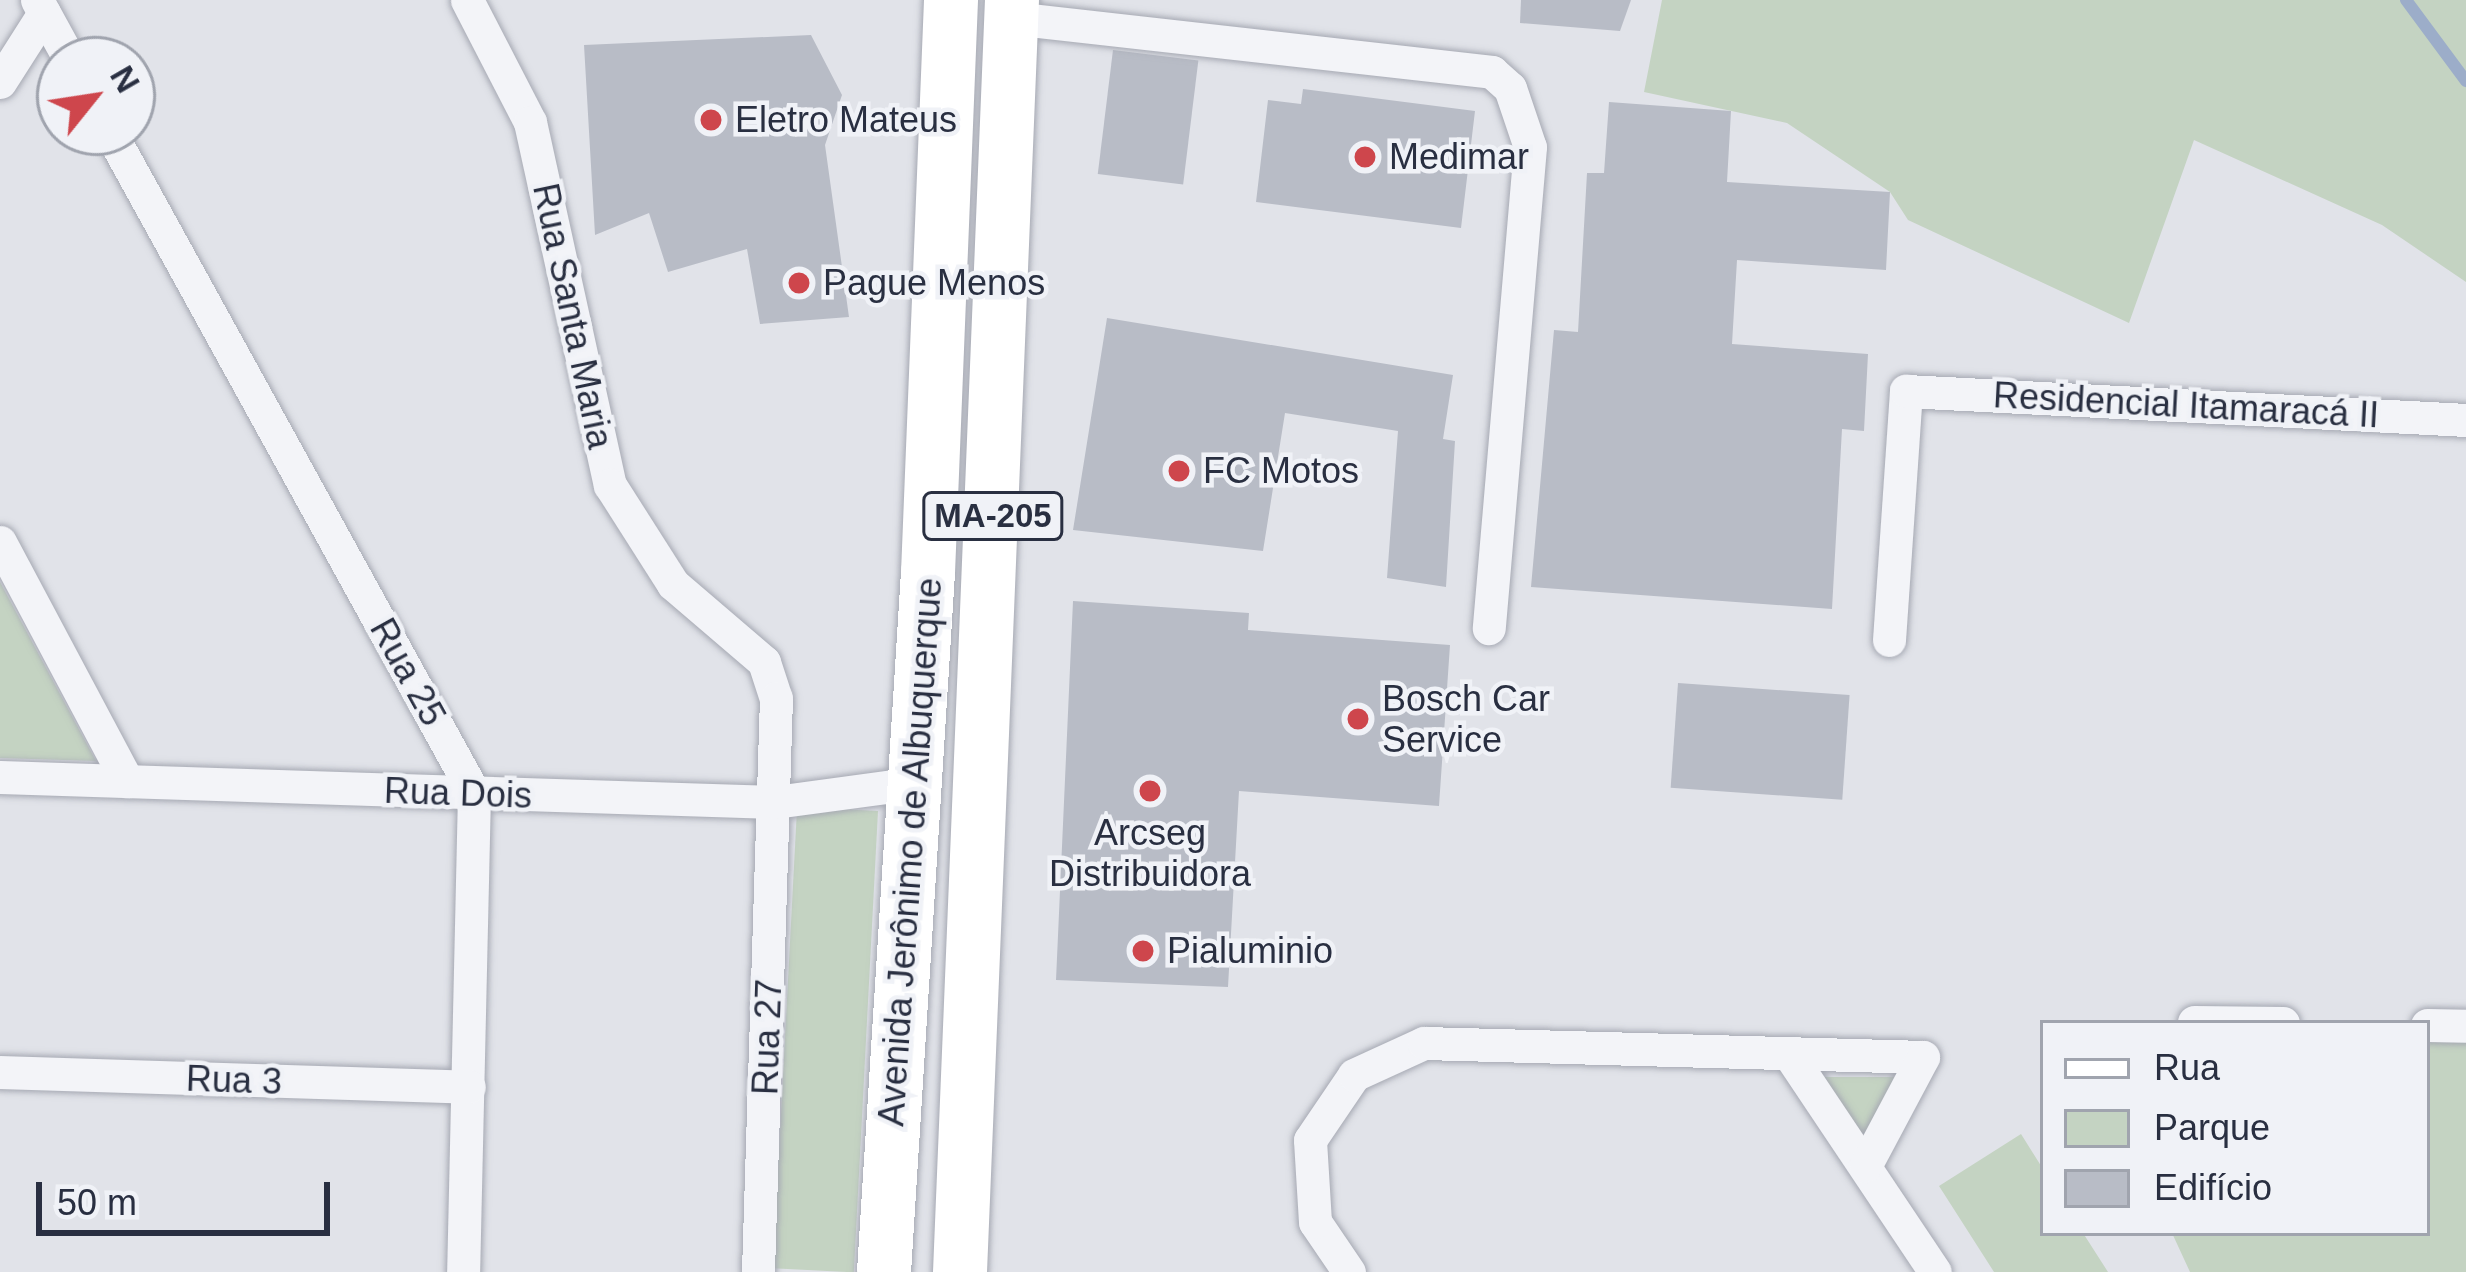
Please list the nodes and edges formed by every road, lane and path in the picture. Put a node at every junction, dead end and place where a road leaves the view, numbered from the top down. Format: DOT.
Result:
graph roads {
  1 [pos="467,0"];
  2 [pos="950,0"];
  3 [pos="41,6"];
  4 [pos="1012,9"];
  5 [pos="57,36"];
  6 [pos="0,82"];
  7 [pos="123,156"];
  8 [pos="2466,419"];
  9 [pos="0,542"];
  10 [pos="1489,628"];
  11 [pos="1889,640"];
  12 [pos="0,777"];
  13 [pos="127,781"];
  14 [pos="915,783"];
  15 [pos="474,793"];
  16 [pos="775,802"];
  17 [pos="2430,1025"];
  18 [pos="2466,1026"];
  19 [pos="1789,1054"];
  20 [pos="0,1072"];
  21 [pos="469,1087"];
  22 [pos="1864,1166"];
  23 [pos="463,1272"];
  24 [pos="758,1272"];
  25 [pos="884,1272"];
  26 [pos="960,1272"];
  27 [pos="1348,1272"];
  28 [pos="1936,1272"];
  1 -- 16 [label="street, Rua Santa Maria"];
  2 -- 14 [label="main road, Avenida Jerônimo de Albuquerque / MA-205"];
  3 -- 5 [label="street"];
  3 -- 6 [label="street"];
  4 -- 10 [label="street"];
  4 -- 26 [label="main road, Avenida Jerônimo de Albuquerque / MA-205"];
  7 -- 15 [label="street, Rua 25"];
  8 -- 11 [label="street, Residencial Itamaracá II"];
  9 -- 13 [label="street"];
  12 -- 13 [label="street, Rua Dois"];
  13 -- 15 [label="street, Rua Dois"];
  14 -- 16 [label="street, Rua Dois"];
  14 -- 25 [label="main road, Avenida Jerônimo de Albuquerque / MA-205"];
  15 -- 16 [label="street, Rua Dois"];
  15 -- 21 [label="street, Rua 25"];
  16 -- 24 [label="street, Rua 27"];
  17 -- 18 [label="street"];
  19 -- 22 [label="street"];
  19 -- 22 [label="street"];
  19 -- 27 [label="street"];
  20 -- 21 [label="street, Rua 3"];
  21 -- 23 [label="street, Rua 25"];
  22 -- 28 [label="street"];
}
